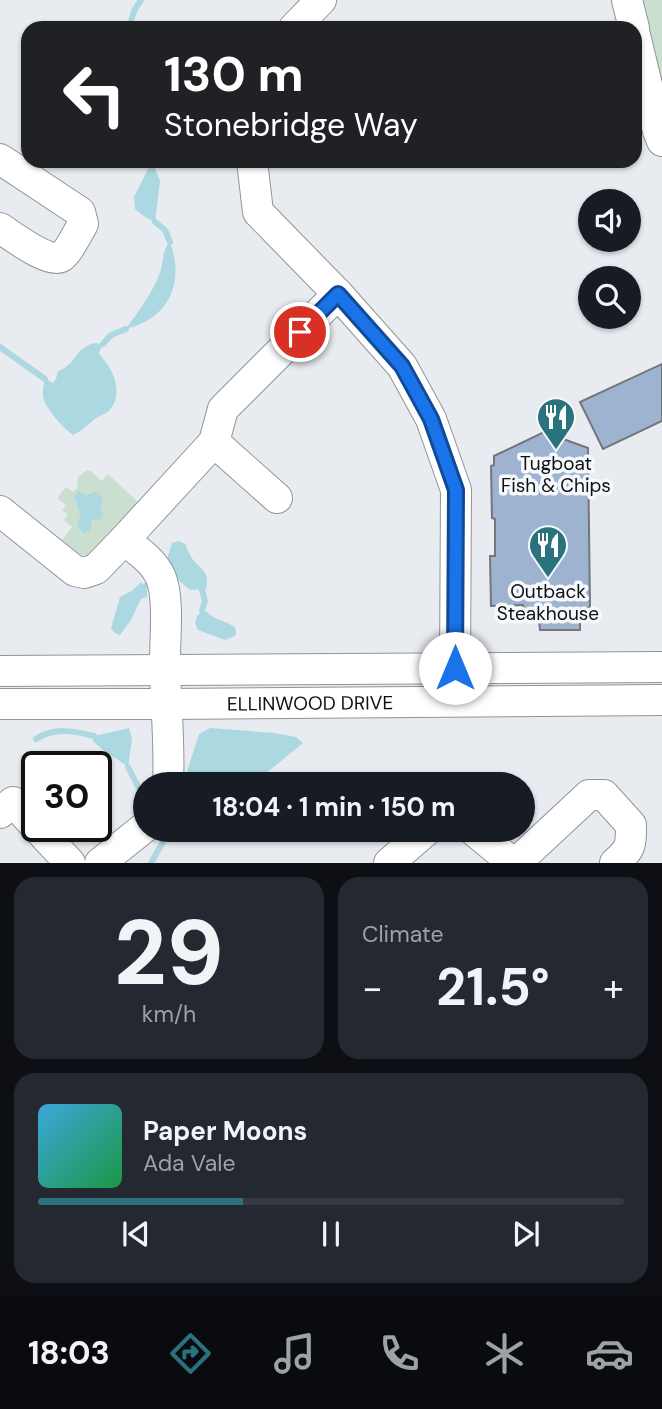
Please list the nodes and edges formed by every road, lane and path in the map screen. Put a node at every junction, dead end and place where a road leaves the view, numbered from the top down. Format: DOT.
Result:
graph roads {
  1 [pos="321,0"];
  2 [pos="627,0"];
  3 [pos="301,21"];
  4 [pos="632,21"];
  5 [pos="642,64"];
  6 [pos="662,141"];
  7 [pos="0,159"];
  8 [pos="253,168"];
  9 [pos="0,228"];
  10 [pos="338,294"];
  11 [pos="214,442"];
  12 [pos="277,498"];
  13 [pos="0,511"];
  14 [pos="124,540"];
  15 [pos="662,667"];
  16 [pos="455,668"];
  17 [pos="0,671"];
  18 [pos="165,671"];
  19 [pos="662,699"];
  20 [pos="0,704"];
  21 [pos="167,704"];
  22 [pos="169,772"];
  23 [pos="7,807"];
  24 [pos="133,837"];
  25 [pos="413,842"];
  26 [pos="488,842"];
  27 [pos="70,863"];
  28 [pos="100,863"];
  29 [pos="389,863"];
  30 [pos="514,863"];
  31 [pos="615,863"];
  1 -- 3 [label="street"];
  2 -- 4 [label="street"];
  5 -- 6 [label="street"];
  7 -- 9 [label="street"];
  8 -- 10 [label="street"];
  10 -- 11 [label="street"];
  10 -- 16 [label="street"];
  11 -- 12 [label="street"];
  11 -- 14 [label="street"];
  13 -- 14 [label="street"];
  14 -- 18 [label="street"];
  15 -- 16 [label="street, ELLINWOOD DRIVE"];
  16 -- 18 [label="street, ELLINWOOD DRIVE"];
  17 -- 18 [label="street, ELLINWOOD DRIVE"];
  18 -- 21 [label="street"];
  19 -- 21 [label="street, ELLINWOOD DRIVE"];
  20 -- 21 [label="street, ELLINWOOD DRIVE"];
  21 -- 22 [label="street"];
  23 -- 27 [label="street"];
  24 -- 28 [label="street"];
  25 -- 29 [label="street"];
  26 -- 30 [label="street"];
  30 -- 31 [label="street"];
}
